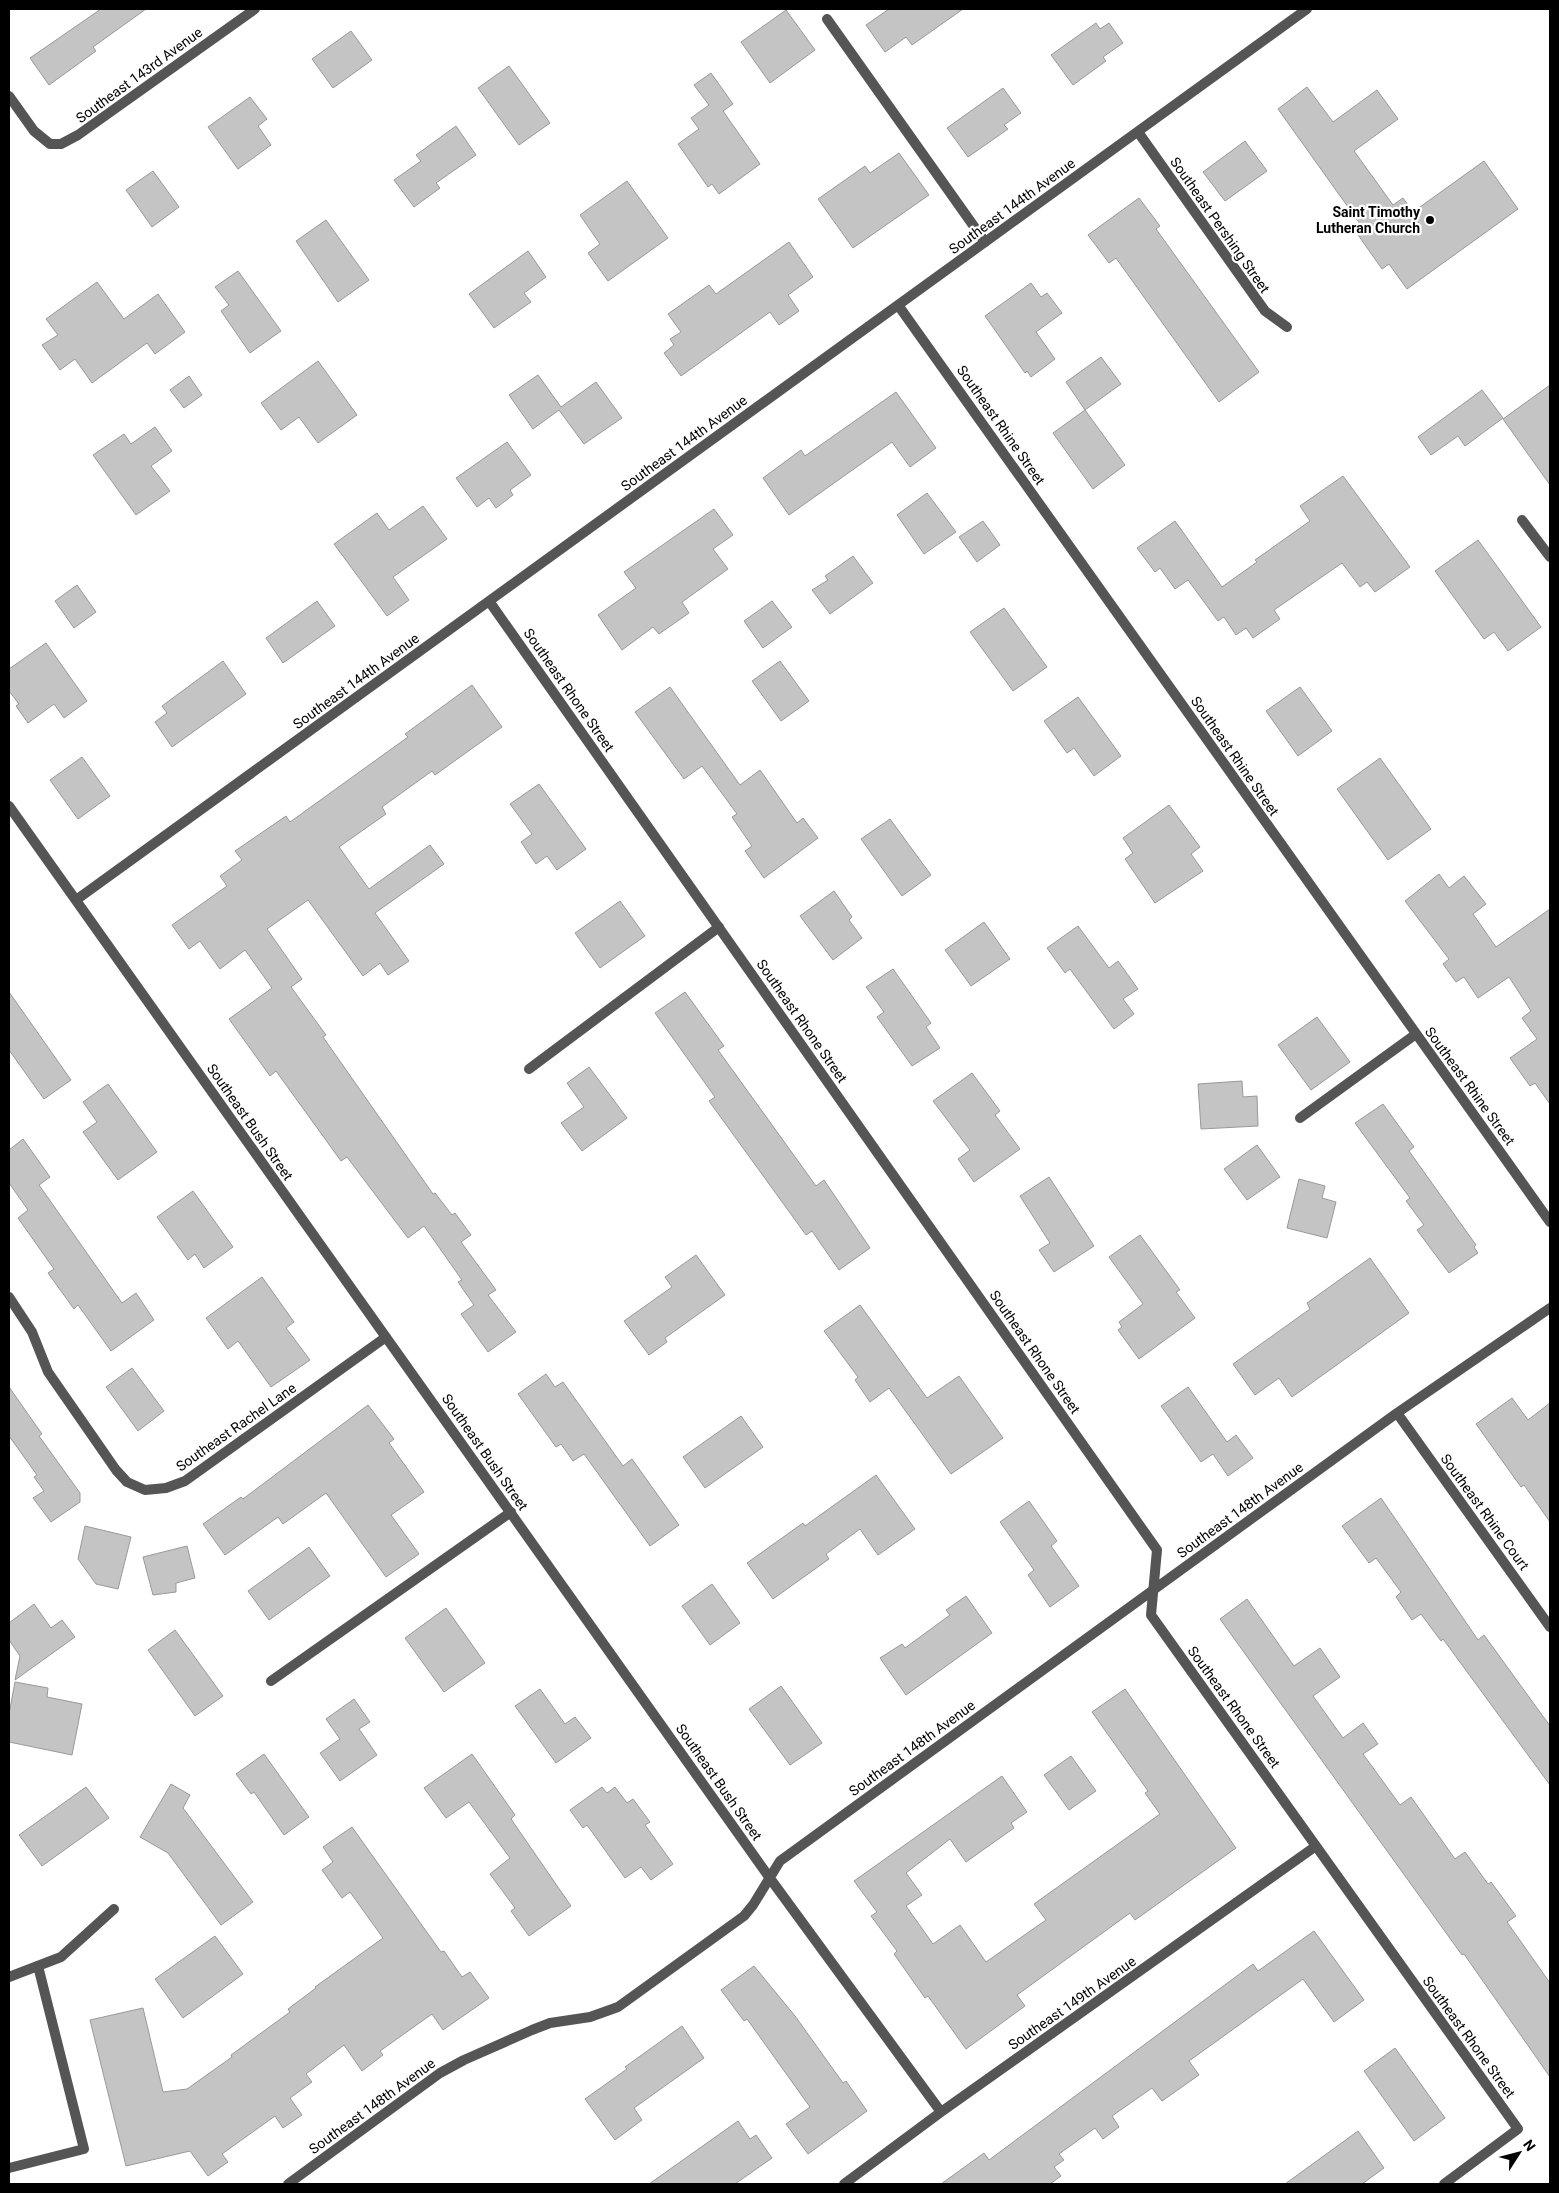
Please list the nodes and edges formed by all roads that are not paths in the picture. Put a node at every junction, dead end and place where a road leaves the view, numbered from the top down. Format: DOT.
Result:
graph roads {
  1 [pos="255,9"];
  2 [pos="1307,9"];
  3 [pos="827,19"];
  4 [pos="9,96"];
  5 [pos="1138,132"];
  6 [pos="985,242"];
  7 [pos="898,305"];
  8 [pos="1287,327"];
  9 [pos="1522,520"];
  10 [pos="1550,557"];
  11 [pos="490,601"];
  12 [pos="9,806"];
  13 [pos="76,900"];
  14 [pos="719,927"];
  15 [pos="1416,1034"];
  16 [pos="529,1069"];
  17 [pos="1300,1118"];
  18 [pos="1550,1222"];
  19 [pos="9,1297"];
  20 [pos="1550,1308"];
  21 [pos="386,1337"];
  22 [pos="1397,1414"];
  23 [pos="510,1512"];
  24 [pos="1154,1589"];
  25 [pos="1550,1627"];
  26 [pos="271,1682"];
  27 [pos="1316,1846"];
  28 [pos="770,1877"];
  29 [pos="114,1909"];
  30 [pos="38,1966"];
  31 [pos="9,1977"];
  32 [pos="941,2112"];
  33 [pos="9,2168"];
  34 [pos="288,2184"];
  35 [pos="844,2184"];
  36 [pos="1444,2184"];
  1 -- 4 [label="street, Southeast 143rd Avenue"];
  2 -- 5 [label="street, Southeast 144th Avenue"];
  3 -- 6 [label="street"];
  5 -- 6 [label="street, Southeast 144th Avenue"];
  5 -- 8 [label="street, Southeast Pershing Street"];
  6 -- 7 [label="street, Southeast 144th Avenue"];
  7 -- 11 [label="street, Southeast 144th Avenue"];
  7 -- 15 [label="street, Southeast Rhine Street"];
  9 -- 10 [label="street"];
  11 -- 13 [label="street, Southeast 144th Avenue"];
  11 -- 14 [label="street, Southeast Rhone Street"];
  12 -- 13 [label="street, Southeast Bush Street"];
  13 -- 21 [label="street, Southeast Bush Street"];
  14 -- 16 [label="street"];
  14 -- 24 [label="street, Southeast Rhone Street"];
  15 -- 17 [label="street"];
  15 -- 18 [label="street, Southeast Rhine Street"];
  19 -- 21 [label="street, Southeast Rachel Lane"];
  20 -- 22 [label="street, Southeast 148th Avenue"];
  21 -- 23 [label="street, Southeast Bush Street"];
  22 -- 24 [label="street, Southeast 148th Avenue"];
  22 -- 25 [label="street, Southeast Rhine Court"];
  23 -- 26 [label="street"];
  23 -- 28 [label="street, Southeast Bush Street"];
  24 -- 27 [label="street, Southeast Rhone Street"];
  24 -- 28 [label="street, Southeast 148th Avenue"];
  27 -- 32 [label="street, Southeast 149th Avenue"];
  27 -- 36 [label="street, Southeast Rhone Street"];
  28 -- 32 [label="street, Southeast Bush Street"];
  28 -- 34 [label="street, Southeast 148th Avenue"];
  29 -- 30 [label="street"];
  30 -- 31 [label="street"];
  30 -- 33 [label="street"];
  32 -- 35 [label="street, Southeast 149th Avenue"];
}
